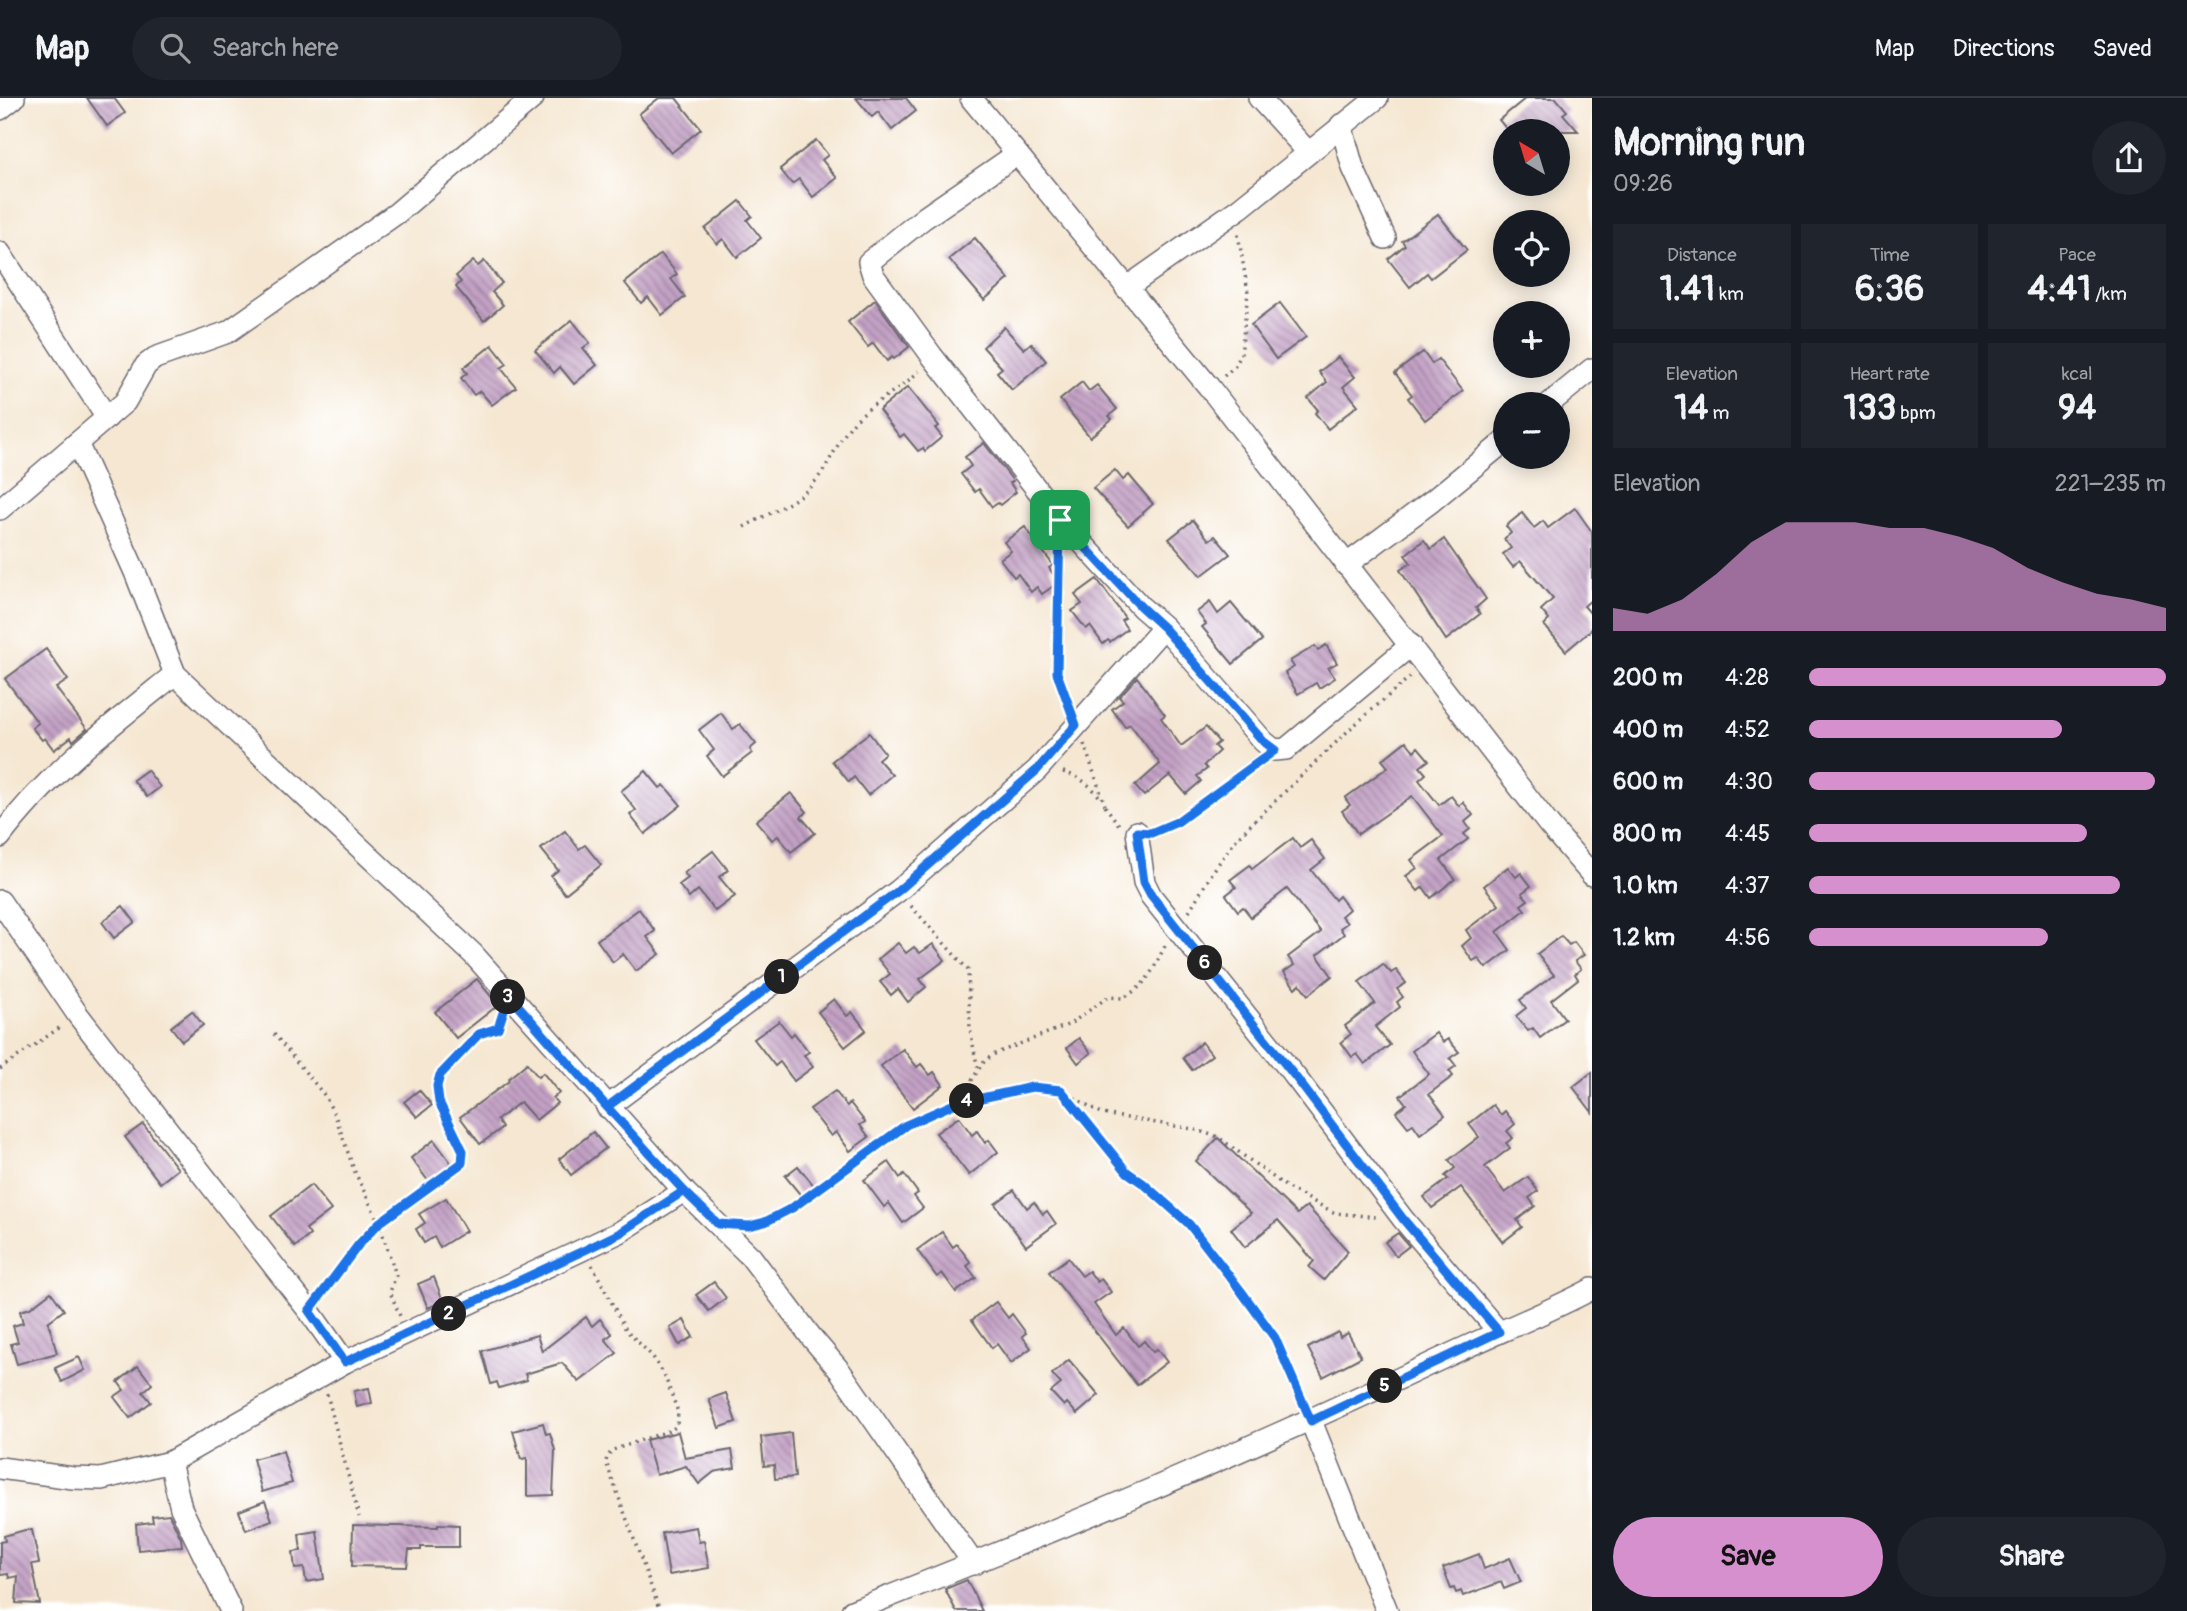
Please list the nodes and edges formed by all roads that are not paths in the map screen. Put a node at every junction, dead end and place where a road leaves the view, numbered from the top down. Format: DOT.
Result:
graph roads {
  1 [pos="14,98"];
  2 [pos="533,98"];
  3 [pos="971,98"];
  4 [pos="1259,98"];
  5 [pos="1377,98"];
  6 [pos="0,109"];
  7 [pos="1341,125"];
  8 [pos="1308,152"];
  9 [pos="1017,155"];
  10 [pos="1385,238"];
  11 [pos="0,253"];
  12 [pos="1126,288"];
  13 [pos="1592,369"];
  14 [pos="1564,392"];
  15 [pos="107,418"];
  16 [pos="77,443"];
  17 [pos="1493,451"];
  18 [pos="0,509"];
  19 [pos="1346,565"];
  20 [pos="1164,628"];
  21 [pos="1411,645"];
  22 [pos="175,674"];
  23 [pos="1137,832"];
  24 [pos="0,837"];
  25 [pos="1592,875"];
  26 [pos="0,901"];
  27 [pos="607,1107"];
  28 [pos="684,1191"];
  29 [pos="1592,1289"];
  30 [pos="1499,1332"];
  31 [pos="345,1362"];
  32 [pos="1311,1421"];
  33 [pos="170,1462"];
  34 [pos="0,1468"];
  35 [pos="974,1564"];
  36 [pos="231,1611"];
  37 [pos="852,1611"];
  38 [pos="1387,1611"];
  1 -- 6 [label="street"];
  2 -- 15 [label="street"];
  3 -- 9 [label="street"];
  4 -- 8 [label="street"];
  5 -- 7 [label="street"];
  7 -- 8 [label="street"];
  7 -- 10 [label="street"];
  8 -- 12 [label="street"];
  9 -- 12 [label="street"];
  9 -- 20 [label="street"];
  11 -- 15 [label="street"];
  12 -- 19 [label="street"];
  13 -- 14 [label="street"];
  15 -- 16 [label="street"];
  16 -- 18 [label="street"];
  16 -- 22 [label="street"];
  17 -- 19 [label="street"];
  19 -- 21 [label="street"];
  20 -- 21 [label="street"];
  20 -- 27 [label="street"];
  21 -- 25 [label="street"];
  22 -- 24 [label="street"];
  22 -- 27 [label="street"];
  23 -- 30 [label="street"];
  26 -- 31 [label="street"];
  27 -- 28 [label="street"];
  28 -- 31 [label="street"];
  28 -- 35 [label="street"];
  29 -- 30 [label="street"];
  30 -- 32 [label="street"];
  31 -- 33 [label="street"];
  32 -- 35 [label="street"];
  32 -- 38 [label="street"];
  33 -- 34 [label="street"];
  33 -- 36 [label="street"];
  35 -- 37 [label="street"];
}
